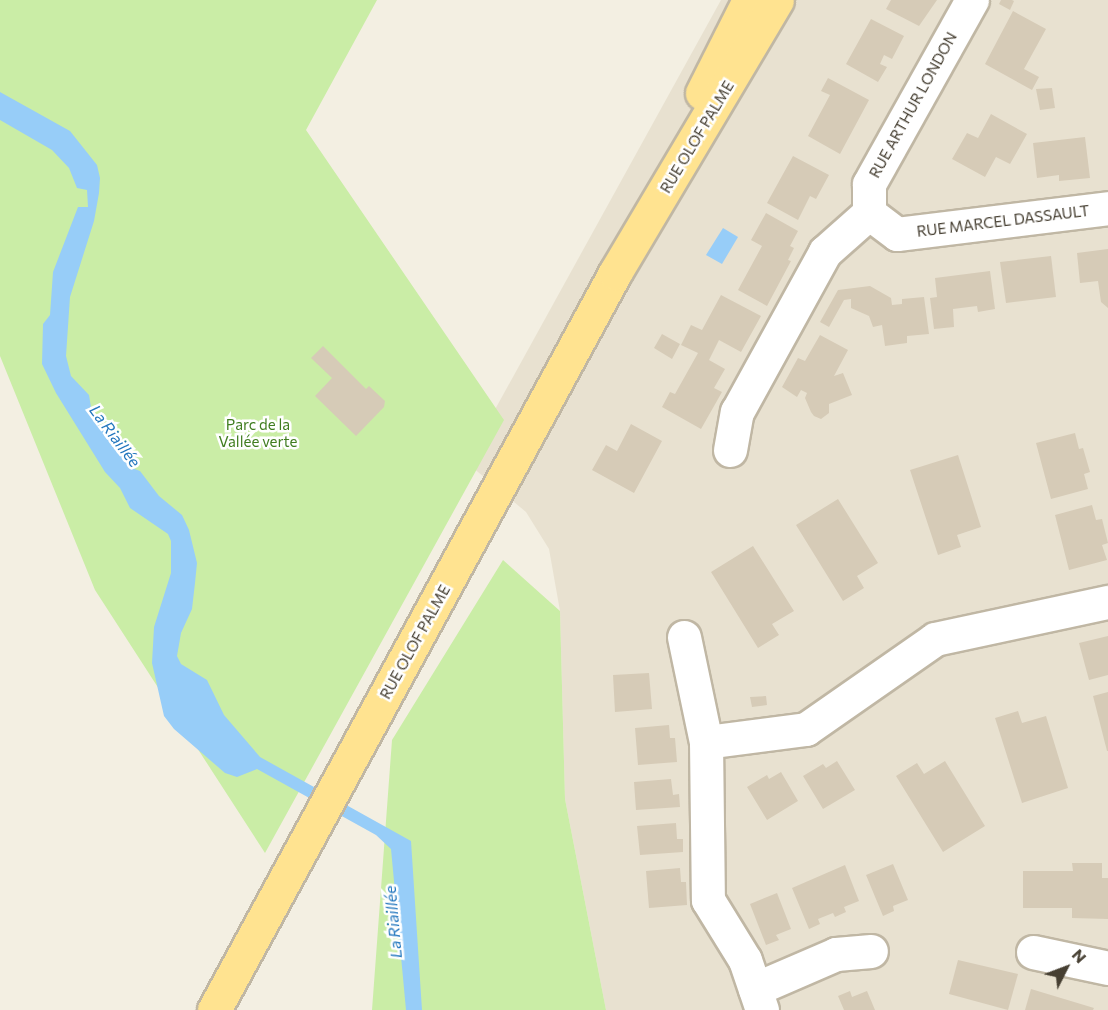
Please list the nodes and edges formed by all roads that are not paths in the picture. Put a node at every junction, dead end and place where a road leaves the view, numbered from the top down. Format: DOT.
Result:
graph roads {
  1 [pos="749,0"];
  2 [pos="777,0"];
  3 [pos="972,0"];
  4 [pos="1108,208"];
  5 [pos="869,213"];
  6 [pos="615,273"];
  7 [pos="730,450"];
  8 [pos="1108,602"];
  9 [pos="684,637"];
  10 [pos="706,742"];
  11 [pos="871,951"];
  12 [pos="1034,952"];
  13 [pos="1108,968"];
  14 [pos="758,999"];
  15 [pos="214,1010"];
  1 -- 6 [label="main road, RUE OLOF PALME"];
  2 -- 6 [label="main road, RUE OLOF PALME"];
  3 -- 5 [label="street, RUE ARTHUR LONDON"];
  4 -- 5 [label="street, RUE MARCEL DASSAULT"];
  5 -- 7 [label="street"];
  6 -- 15 [label="main road, RUE OLOF PALME"];
  8 -- 10 [label="street"];
  9 -- 10 [label="street"];
  10 -- 14 [label="street"];
  11 -- 14 [label="street"];
  12 -- 13 [label="street"];
}
